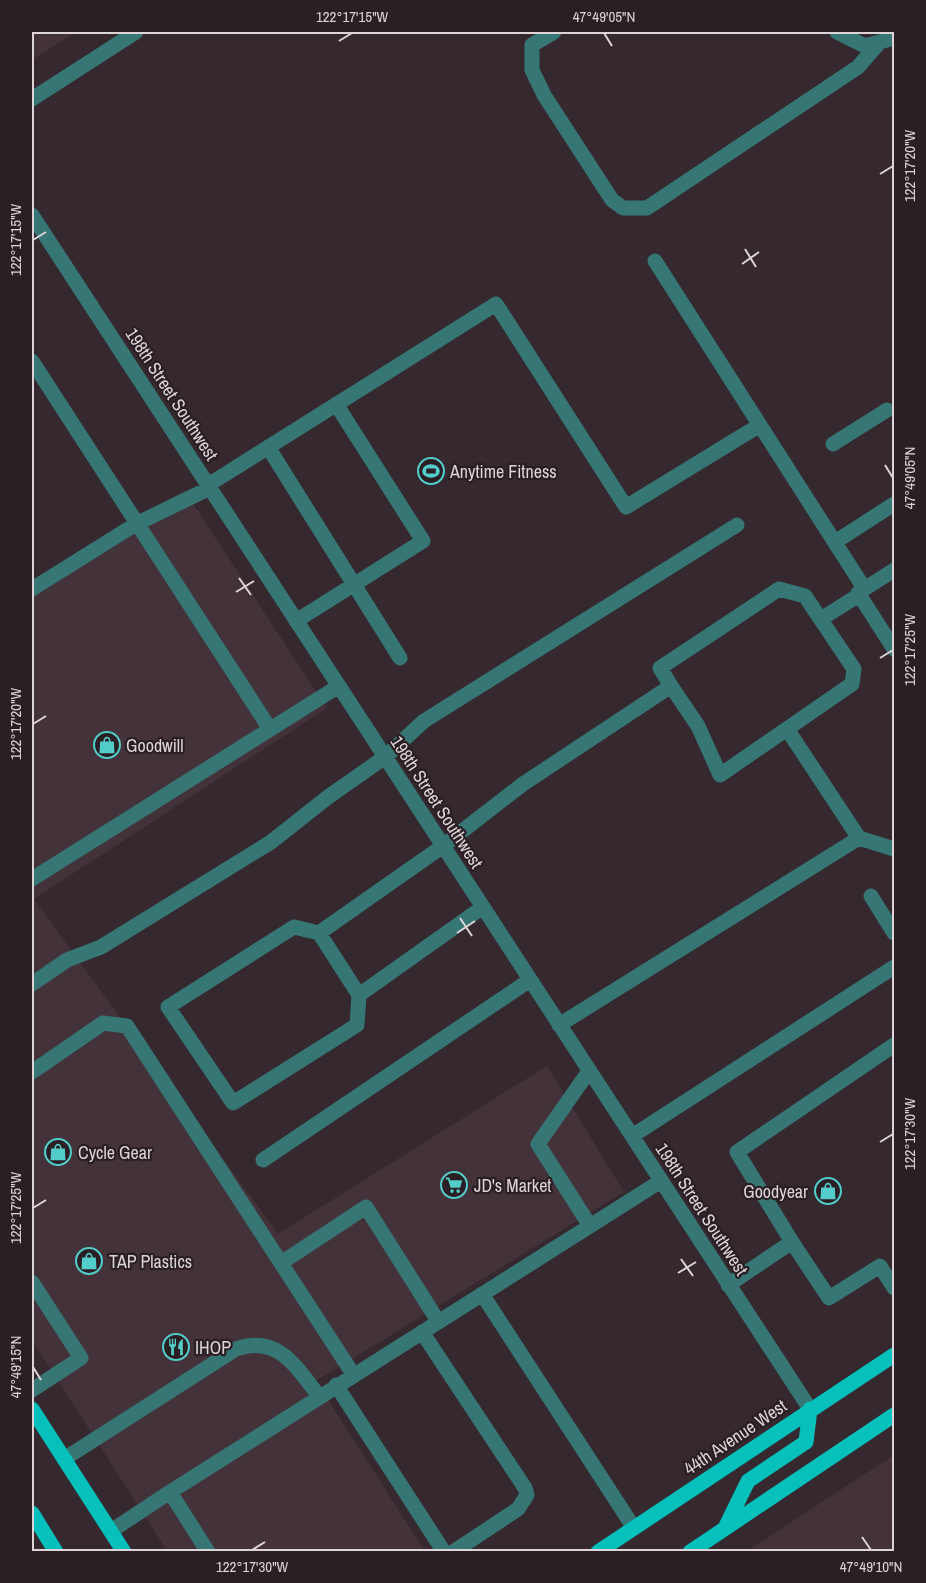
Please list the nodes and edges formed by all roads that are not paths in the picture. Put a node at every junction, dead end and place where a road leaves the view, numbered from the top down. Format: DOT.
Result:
graph roads {
  1 [pos="136,32"];
  2 [pos="554,32"];
  3 [pos="837,32"];
  4 [pos="894,38"];
  5 [pos="878,44"];
  6 [pos="32,99"];
  7 [pos="32,215"];
  8 [pos="655,261"];
  9 [pos="32,361"];
  10 [pos="336,404"];
  11 [pos="892,412"];
  12 [pos="760,425"];
  13 [pos="833,444"];
  14 [pos="268,447"];
  15 [pos="209,487"];
  16 [pos="894,504"];
  17 [pos="136,524"];
  18 [pos="737,525"];
  19 [pos="835,542"];
  20 [pos="894,570"];
  21 [pos="352,584"];
  22 [pos="32,589"];
  23 [pos="862,592"];
  24 [pos="821,619"];
  25 [pos="296,621"];
  26 [pos="894,649"];
  27 [pos="400,658"];
  28 [pos="339,686"];
  29 [pos="671,686"];
  30 [pos="270,729"];
  31 [pos="787,729"];
  32 [pos="385,757"];
  33 [pos="859,838"];
  34 [pos="443,846"];
  35 [pos="894,849"];
  36 [pos="32,879"];
  37 [pos="871,896"];
  38 [pos="483,907"];
  39 [pos="319,933"];
  40 [pos="894,933"];
  41 [pos="894,967"];
  42 [pos="530,980"];
  43 [pos="32,984"];
  44 [pos="359,995"];
  45 [pos="559,1025"];
  46 [pos="894,1045"];
  47 [pos="590,1071"];
  48 [pos="32,1072"];
  49 [pos="632,1136"];
  50 [pos="263,1160"];
  51 [pos="662,1181"];
  52 [pos="590,1226"];
  53 [pos="792,1242"];
  54 [pos="281,1263"];
  55 [pos="32,1282"];
  56 [pos="729,1285"];
  57 [pos="894,1288"];
  58 [pos="482,1294"];
  59 [pos="438,1321"];
  60 [pos="422,1332"];
  61 [pos="894,1355"];
  62 [pos="353,1374"];
  63 [pos="336,1384"];
  64 [pos="32,1390"];
  65 [pos="319,1396"];
  66 [pos="32,1408"];
  67 [pos="810,1410"];
  68 [pos="894,1415"];
  69 [pos="64,1459"];
  70 [pos="170,1492"];
  71 [pos="32,1513"];
  72 [pos="634,1528"];
  73 [pos="725,1528"];
  74 [pos="111,1531"];
  75 [pos="56,1551"];
  76 [pos="124,1551"];
  77 [pos="208,1551"];
  78 [pos="444,1551"];
  79 [pos="453,1551"];
  80 [pos="598,1551"];
  81 [pos="690,1551"];
  1 -- 6 [label="street"];
  2 -- 5 [label="street"];
  3 -- 5 [label="street"];
  4 -- 5 [label="street"];
  7 -- 15 [label="street, 198th Street Southwest"];
  8 -- 12 [label="street"];
  9 -- 17 [label="street"];
  10 -- 12 [label="street"];
  10 -- 14 [label="street"];
  10 -- 21 [label="street"];
  11 -- 13 [label="street"];
  12 -- 19 [label="street"];
  14 -- 15 [label="street"];
  14 -- 21 [label="street"];
  15 -- 17 [label="street"];
  15 -- 25 [label="street, 198th Street Southwest"];
  16 -- 19 [label="street"];
  17 -- 22 [label="street"];
  17 -- 30 [label="street"];
  18 -- 32 [label="street"];
  19 -- 23 [label="street"];
  20 -- 23 [label="street"];
  21 -- 25 [label="street"];
  21 -- 27 [label="street"];
  23 -- 24 [label="street"];
  23 -- 26 [label="street"];
  24 -- 29 [label="street"];
  24 -- 31 [label="street"];
  25 -- 28 [label="street, 198th Street Southwest"];
  28 -- 30 [label="street"];
  28 -- 32 [label="street, 198th Street Southwest"];
  29 -- 31 [label="street"];
  29 -- 34 [label="street"];
  30 -- 36 [label="street"];
  31 -- 33 [label="street"];
  32 -- 34 [label="street, 198th Street Southwest"];
  32 -- 43 [label="street"];
  33 -- 35 [label="street"];
  33 -- 45 [label="street"];
  34 -- 38 [label="street, 198th Street Southwest"];
  34 -- 39 [label="street"];
  37 -- 40 [label="street"];
  38 -- 42 [label="street, 198th Street Southwest"];
  38 -- 44 [label="street"];
  39 -- 44 [label="street"];
  39 -- 44 [label="street"];
  41 -- 49 [label="street"];
  42 -- 45 [label="street, 198th Street Southwest"];
  42 -- 50 [label="street"];
  45 -- 47 [label="street, 198th Street Southwest"];
  46 -- 53 [label="street"];
  47 -- 49 [label="street, 198th Street Southwest"];
  47 -- 52 [label="street"];
  48 -- 54 [label="street"];
  49 -- 51 [label="street, 198th Street Southwest"];
  51 -- 52 [label="street"];
  51 -- 56 [label="street, 198th Street Southwest"];
  52 -- 58 [label="street"];
  53 -- 56 [label="street"];
  53 -- 57 [label="street"];
  54 -- 59 [label="street"];
  54 -- 62 [label="street"];
  55 -- 64 [label="street"];
  56 -- 67 [label="street, 198th Street Southwest"];
  58 -- 59 [label="street"];
  58 -- 72 [label="street"];
  59 -- 60 [label="street"];
  60 -- 62 [label="street"];
  60 -- 79 [label="street"];
  61 -- 67 [label="main road, 44th Avenue West"];
  62 -- 63 [label="street"];
  63 -- 65 [label="street"];
  63 -- 78 [label="street"];
  65 -- 69 [label="street"];
  65 -- 70 [label="street"];
  66 -- 69 [label="main road"];
  67 -- 72 [label="main road, 44th Avenue West"];
  67 -- 73 [label="main road"];
  68 -- 73 [label="main road"];
  69 -- 74 [label="main road"];
  70 -- 74 [label="street"];
  70 -- 77 [label="street"];
  71 -- 75 [label="main road"];
  72 -- 80 [label="main road, 44th Avenue West"];
  73 -- 81 [label="main road"];
  74 -- 76 [label="main road"];
}
